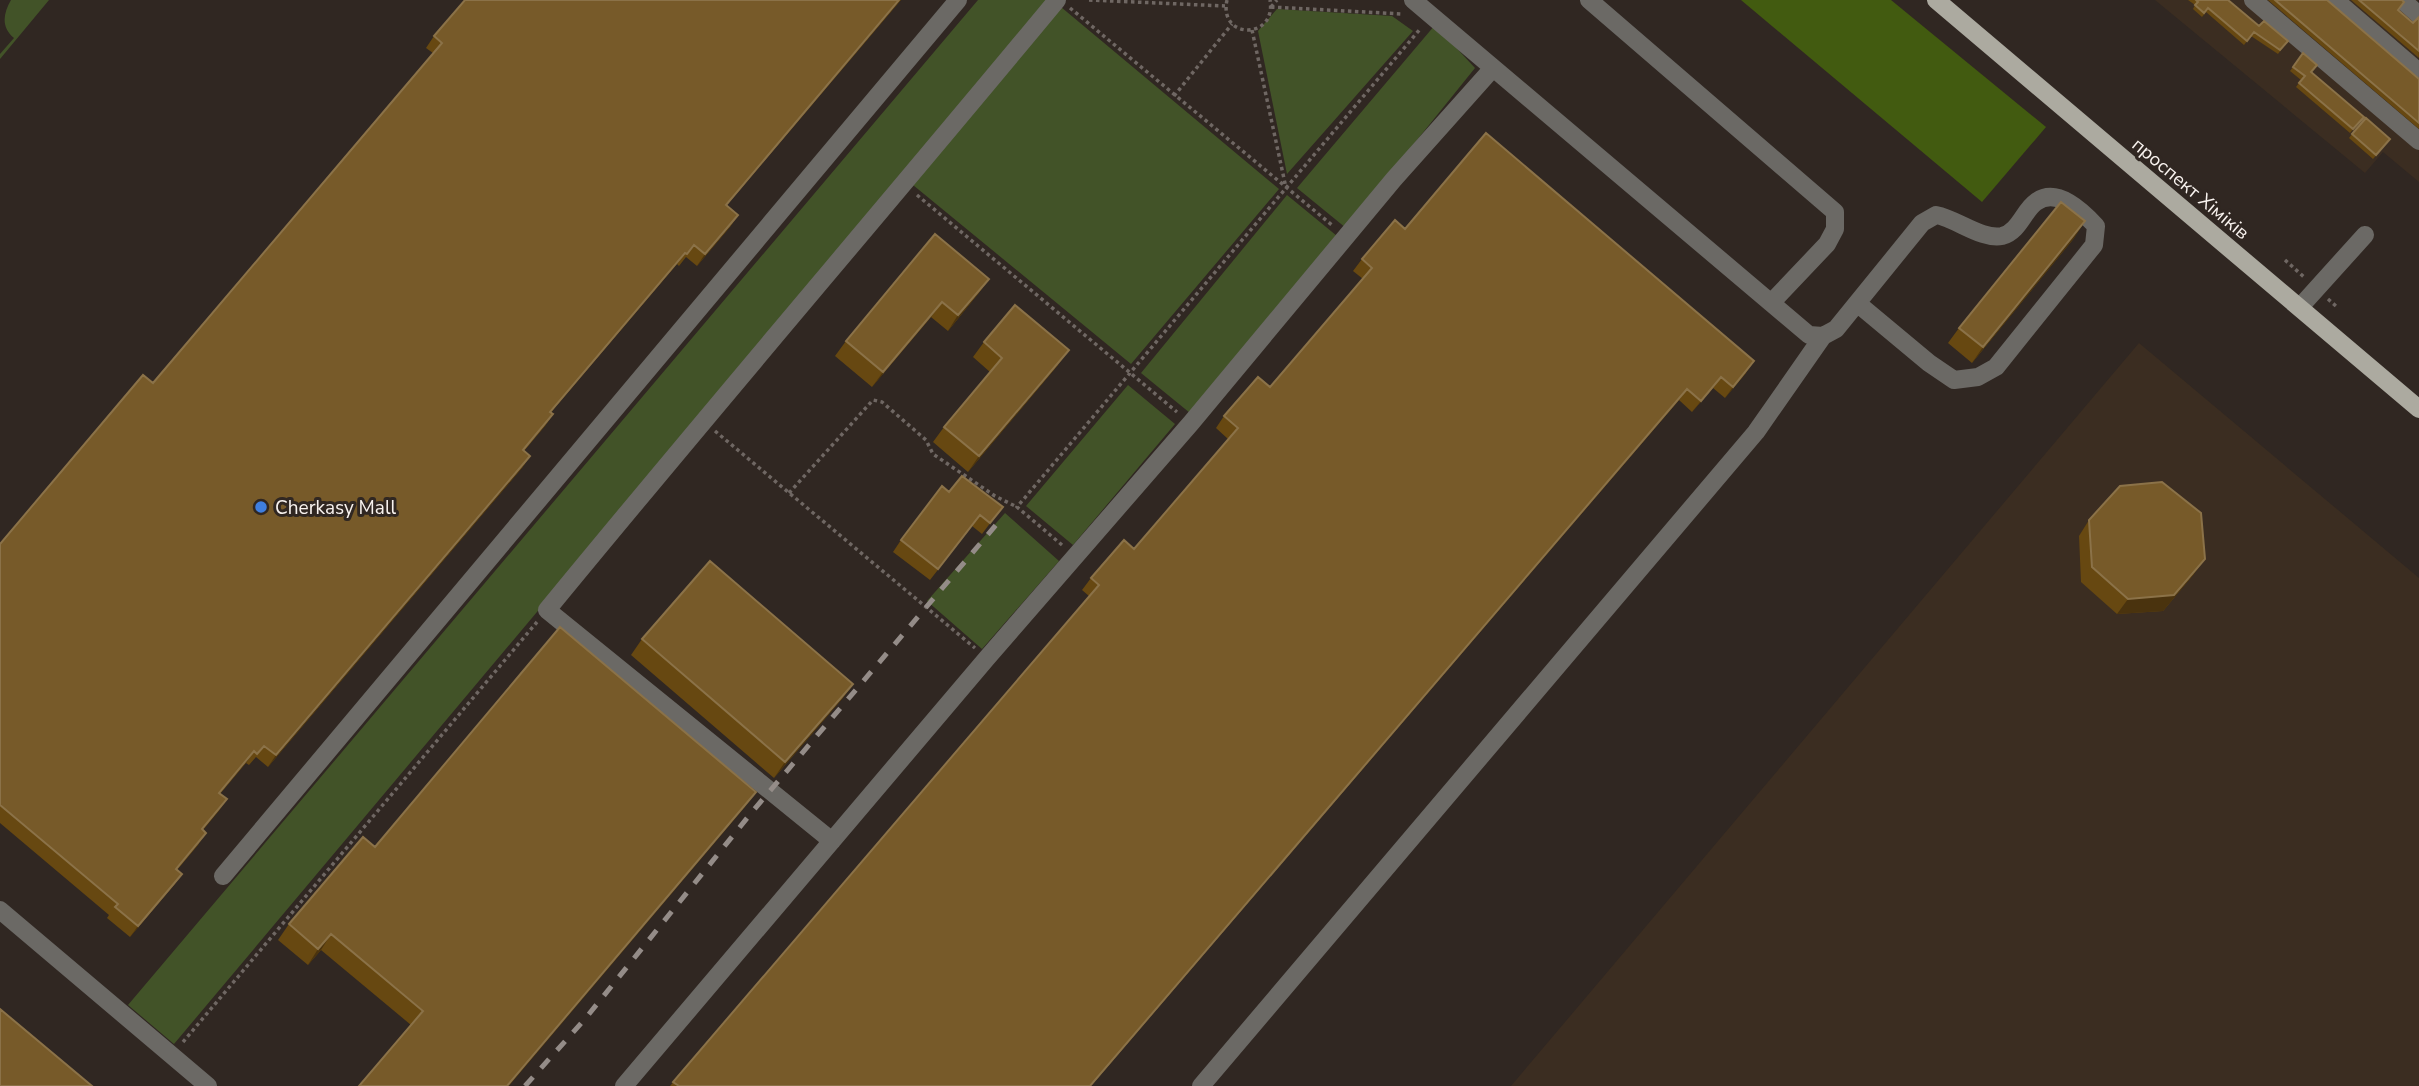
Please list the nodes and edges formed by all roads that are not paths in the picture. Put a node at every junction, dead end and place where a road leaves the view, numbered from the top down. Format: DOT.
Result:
graph roads {
  1 [pos="958,0"];
  2 [pos="1059,0"];
  3 [pos="1413,0"];
  4 [pos="1589,0"];
  5 [pos="1936,0"];
  6 [pos="2253,0"];
  7 [pos="2335,0"];
  8 [pos="2402,0"];
  9 [pos="2419,15"];
  10 [pos="1493,68"];
  11 [pos="2419,72"];
  12 [pos="2419,141"];
  13 [pos="2365,234"];
  14 [pos="1771,303"];
  15 [pos="1857,303"];
  16 [pos="2300,307"];
  17 [pos="1823,336"];
  18 [pos="2419,408"];
  19 [pos="832,841"];
  20 [pos="223,876"];
  21 [pos="0,910"];
  22 [pos="208,1086"];
  23 [pos="624,1086"];
  24 [pos="1201,1086"];
  1 -- 20 [label="lane"];
  2 -- 19 [label="lane"];
  3 -- 10 [label="lane"];
  4 -- 14 [label="lane"];
  5 -- 16 [label="main road, проспект Хіміків"];
  6 -- 12 [label="lane"];
  7 -- 11 [label="lane"];
  8 -- 9 [label="lane"];
  10 -- 14 [label="lane"];
  10 -- 19 [label="lane"];
  13 -- 16 [label="lane"];
  14 -- 17 [label="lane"];
  15 -- 15 [label="lane"];
  15 -- 17 [label="lane"];
  16 -- 18 [label="main road, проспект Хіміків"];
  17 -- 24 [label="lane"];
  19 -- 23 [label="lane"];
  21 -- 22 [label="lane"];
}
